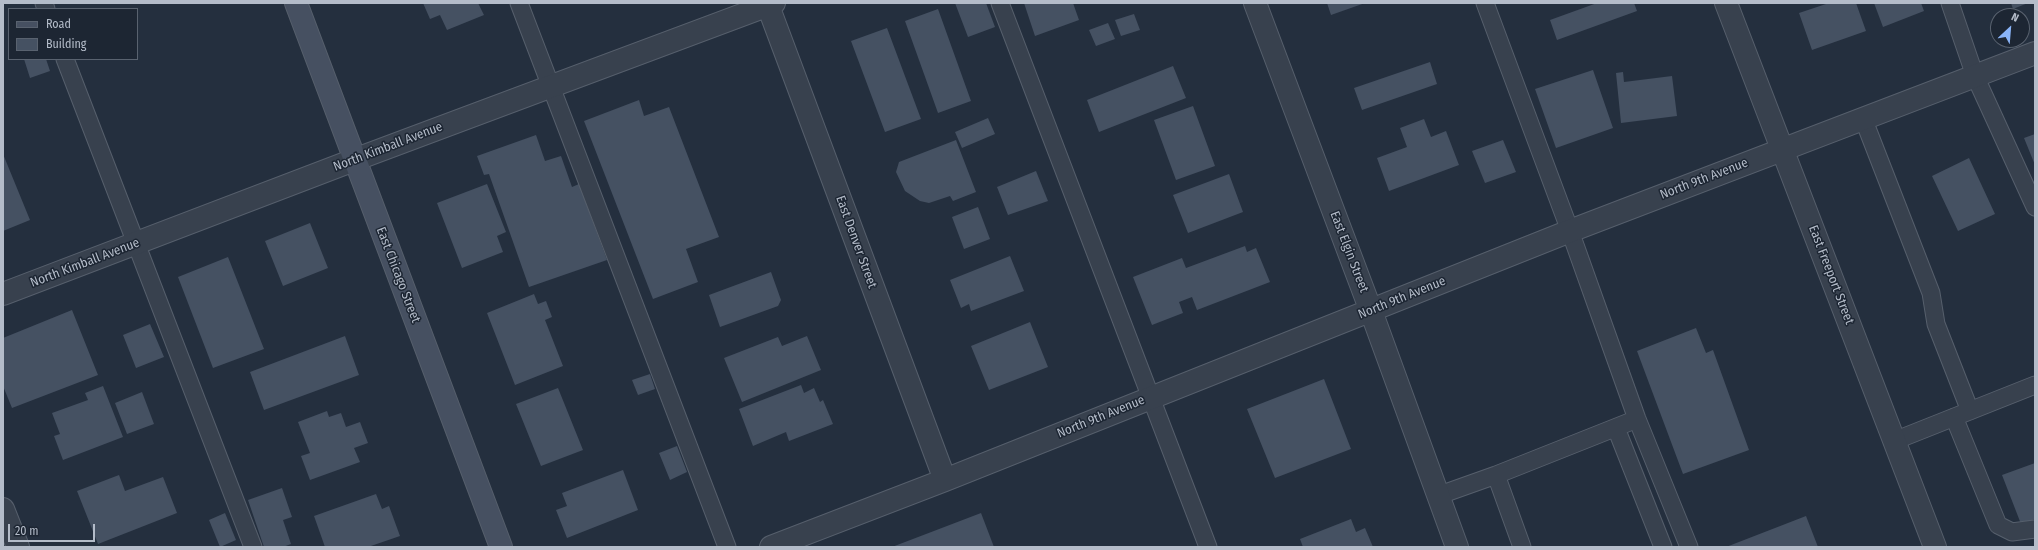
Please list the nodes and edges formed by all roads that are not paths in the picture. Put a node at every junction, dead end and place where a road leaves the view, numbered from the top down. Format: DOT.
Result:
graph roads {
  1 [pos="296,3"];
  2 [pos="519,3"];
  3 [pos="1000,3"];
  4 [pos="1255,3"];
  5 [pos="1484,3"];
  6 [pos="1726,3"];
  7 [pos="1950,3"];
  8 [pos="769,4"];
  9 [pos="2035,53"];
  10 [pos="66,60"];
  11 [pos="1975,76"];
  12 [pos="551,86"];
  13 [pos="1863,118"];
  14 [pos="1783,149"];
  15 [pos="354,160"];
  16 [pos="2035,207"];
  17 [pos="1570,230"];
  18 [pos="136,244"];
  19 [pos="3,294"];
  20 [pos="1371,311"];
  21 [pos="2035,385"];
  22 [pos="1151,397"];
  23 [pos="1970,411"];
  24 [pos="1954,417"];
  25 [pos="1637,419"];
  26 [pos="1616,428"];
  27 [pos="1894,441"];
  28 [pos="1496,475"];
  29 [pos="945,480"];
  30 [pos="1437,496"];
  31 [pos="3,509"];
  32 [pos="2035,529"];
  33 [pos="18,547"];
  34 [pos="253,547"];
  35 [pos="501,547"];
  36 [pos="727,547"];
  37 [pos="771,547"];
  38 [pos="1208,547"];
  39 [pos="1457,547"];
  40 [pos="1522,547"];
  41 [pos="1664,547"];
  42 [pos="1689,547"];
  43 [pos="1935,547"];
  1 -- 15 [label="street, East Chicago Street"];
  2 -- 12 [label="lane"];
  3 -- 22 [label="lane"];
  4 -- 20 [label="street, East Elgin Street"];
  5 -- 17 [label="lane"];
  6 -- 14 [label="street, East Freeport Street"];
  7 -- 11 [label="lane"];
  8 -- 12 [label="street, North Kimball Avenue"];
  8 -- 29 [label="street, East Denver Street"];
  9 -- 11 [label="street, North 9th Avenue"];
  10 -- 18 [label="lane"];
  11 -- 13 [label="street, North 9th Avenue"];
  11 -- 16 [label="lane"];
  12 -- 15 [label="street, North Kimball Avenue"];
  12 -- 36 [label="lane"];
  13 -- 14 [label="street, North 9th Avenue"];
  13 -- 23 [label="lane"];
  14 -- 17 [label="street, North 9th Avenue"];
  14 -- 27 [label="street, East Freeport Street"];
  15 -- 18 [label="street, North Kimball Avenue"];
  15 -- 35 [label="street, East Chicago Street"];
  17 -- 20 [label="street, North 9th Avenue"];
  17 -- 25 [label="lane"];
  18 -- 19 [label="street, North Kimball Avenue"];
  18 -- 34 [label="lane"];
  20 -- 22 [label="street, North 9th Avenue"];
  20 -- 30 [label="street, East Elgin Street"];
  21 -- 23 [label="lane"];
  22 -- 29 [label="street, North 9th Avenue"];
  22 -- 38 [label="lane"];
  23 -- 24 [label="lane"];
  24 -- 27 [label="lane"];
  24 -- 32 [label="lane"];
  25 -- 26 [label="lane"];
  25 -- 42 [label="lane"];
  26 -- 28 [label="lane"];
  26 -- 41 [label="lane"];
  27 -- 43 [label="street, East Freeport Street"];
  28 -- 30 [label="lane"];
  28 -- 40 [label="lane"];
  29 -- 37 [label="street, North 9th Avenue"];
  30 -- 39 [label="street, East Elgin Street"];
  31 -- 33 [label="street"];
}
